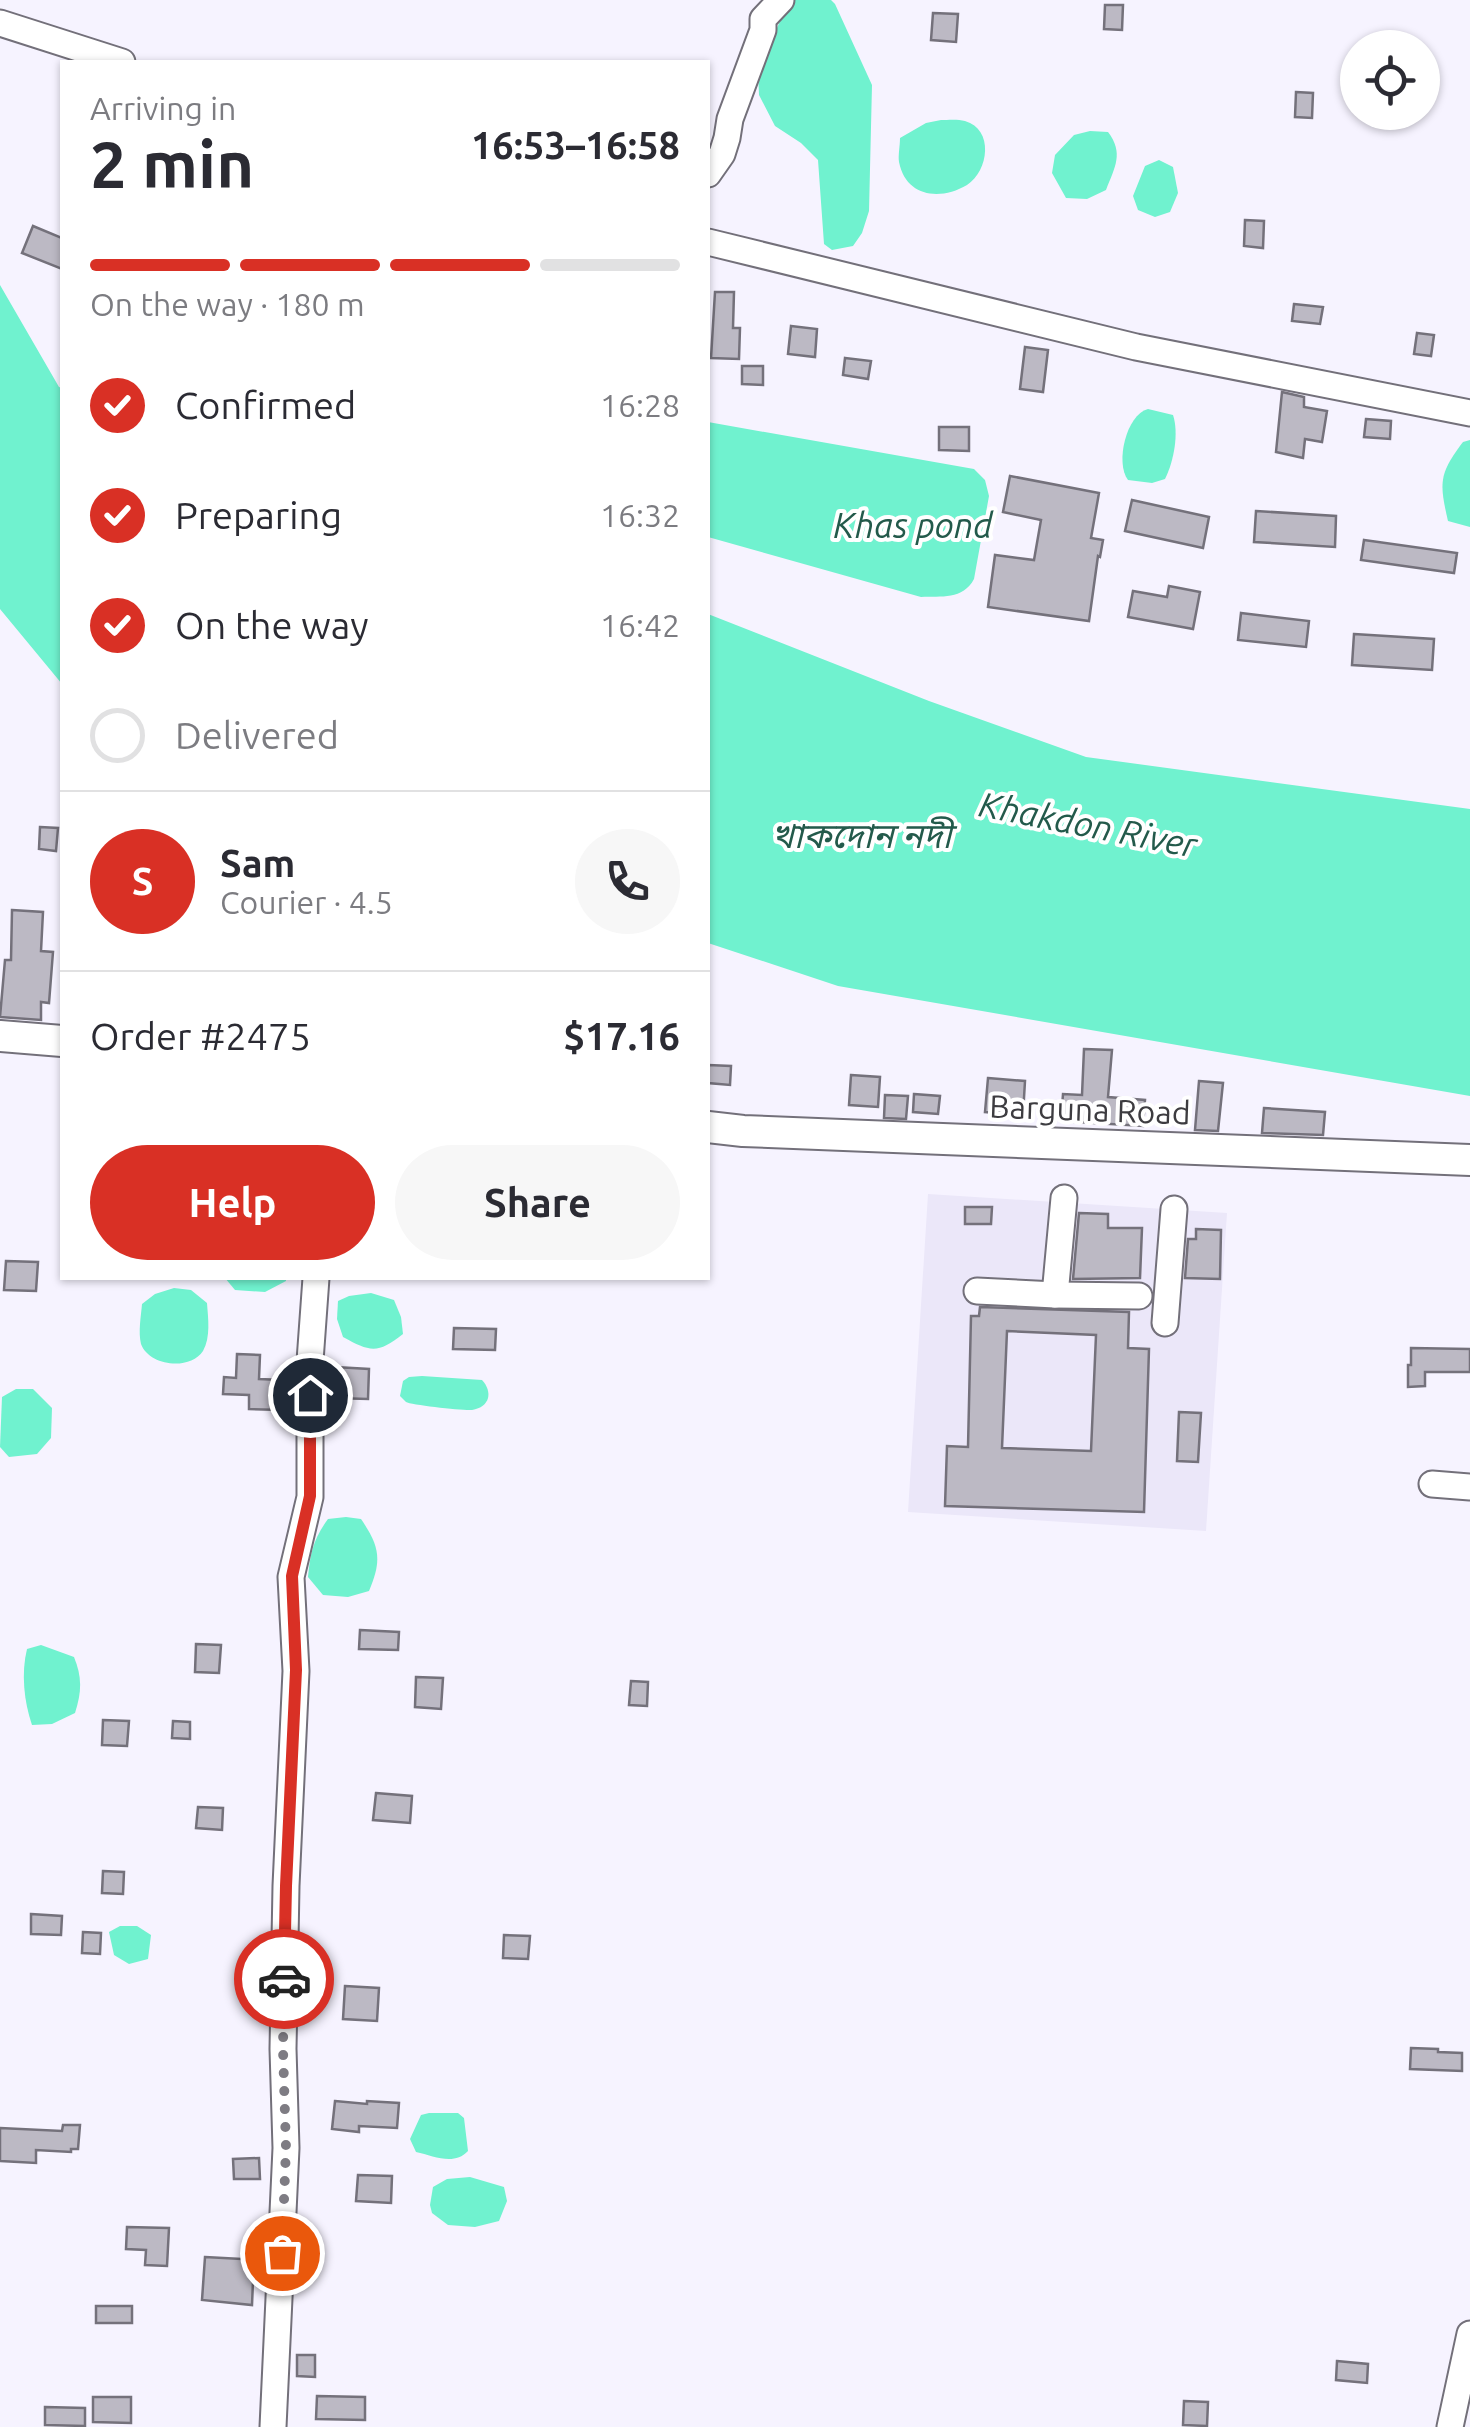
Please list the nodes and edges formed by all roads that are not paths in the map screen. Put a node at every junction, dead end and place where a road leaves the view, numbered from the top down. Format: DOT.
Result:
graph roads {
  1 [pos="780,0"];
  2 [pos="0,23"];
  3 [pos="116,60"];
  4 [pos="710,171"];
  5 [pos="710,242"];
  6 [pos="1470,413"];
  7 [pos="0,1036"];
  8 [pos="60,1042"];
  9 [pos="710,1126"];
  10 [pos="1470,1160"];
  11 [pos="1064,1198"];
  12 [pos="1174,1208"];
  13 [pos="316,1280"];
  14 [pos="977,1291"];
  15 [pos="1055,1295"];
  16 [pos="1140,1296"];
  17 [pos="1165,1323"];
  18 [pos="1432,1484"];
  19 [pos="1470,1488"];
  20 [pos="1470,2334"];
  21 [pos="273,2427"];
  22 [pos="1450,2427"];
  1 -- 4 [label="street"];
  2 -- 3 [label="street"];
  5 -- 6 [label="street"];
  7 -- 8 [label="main road"];
  9 -- 10 [label="main road, Barguna Road"];
  11 -- 15 [label="street"];
  12 -- 17 [label="street"];
  13 -- 21 [label="street"];
  14 -- 15 [label="street"];
  15 -- 16 [label="street"];
  18 -- 19 [label="street"];
  20 -- 22 [label="street"];
}
